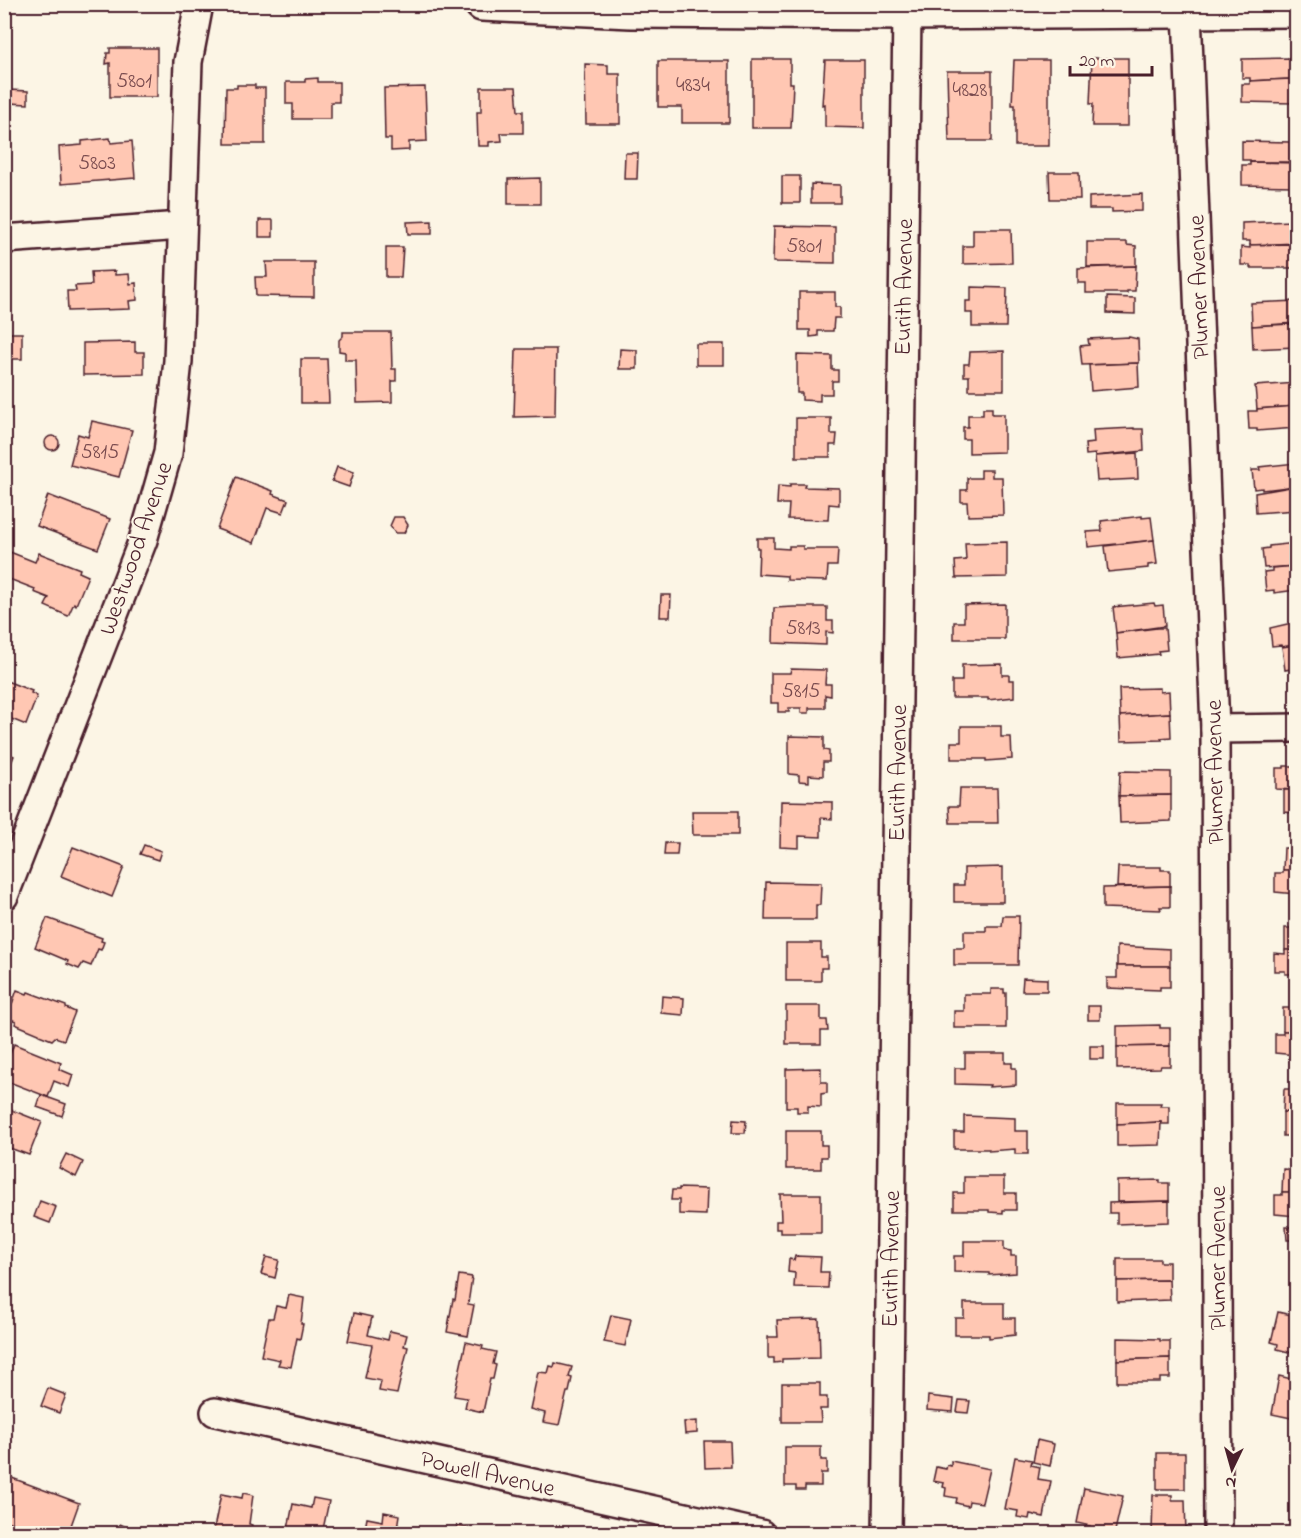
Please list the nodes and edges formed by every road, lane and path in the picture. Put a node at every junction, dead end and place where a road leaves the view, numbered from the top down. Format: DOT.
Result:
graph roads {
  1 [pos="199,4"];
  2 [pos="482,4"];
  3 [pos="1296,10"];
  4 [pos="1187,11"];
  5 [pos="907,13"];
  6 [pos="181,226"];
  7 [pos="4,239"];
  8 [pos="1296,728"];
  9 [pos="1215,729"];
  10 [pos="4,896"];
  11 [pos="215,1412"];
  12 [pos="761,1533"];
  13 [pos="887,1533"];
  14 [pos="1218,1533"];
  1 -- 6 [label="street, Westwood Avenue"];
  2 -- 5 [label="street"];
  3 -- 4 [label="street"];
  4 -- 5 [label="street"];
  4 -- 9 [label="street, Plumer Avenue"];
  5 -- 13 [label="street, Eurith Avenue"];
  6 -- 7 [label="street"];
  6 -- 10 [label="street, Westwood Avenue"];
  8 -- 9 [label="street"];
  9 -- 14 [label="street, Plumer Avenue"];
  11 -- 12 [label="street, Powell Avenue"];
}
